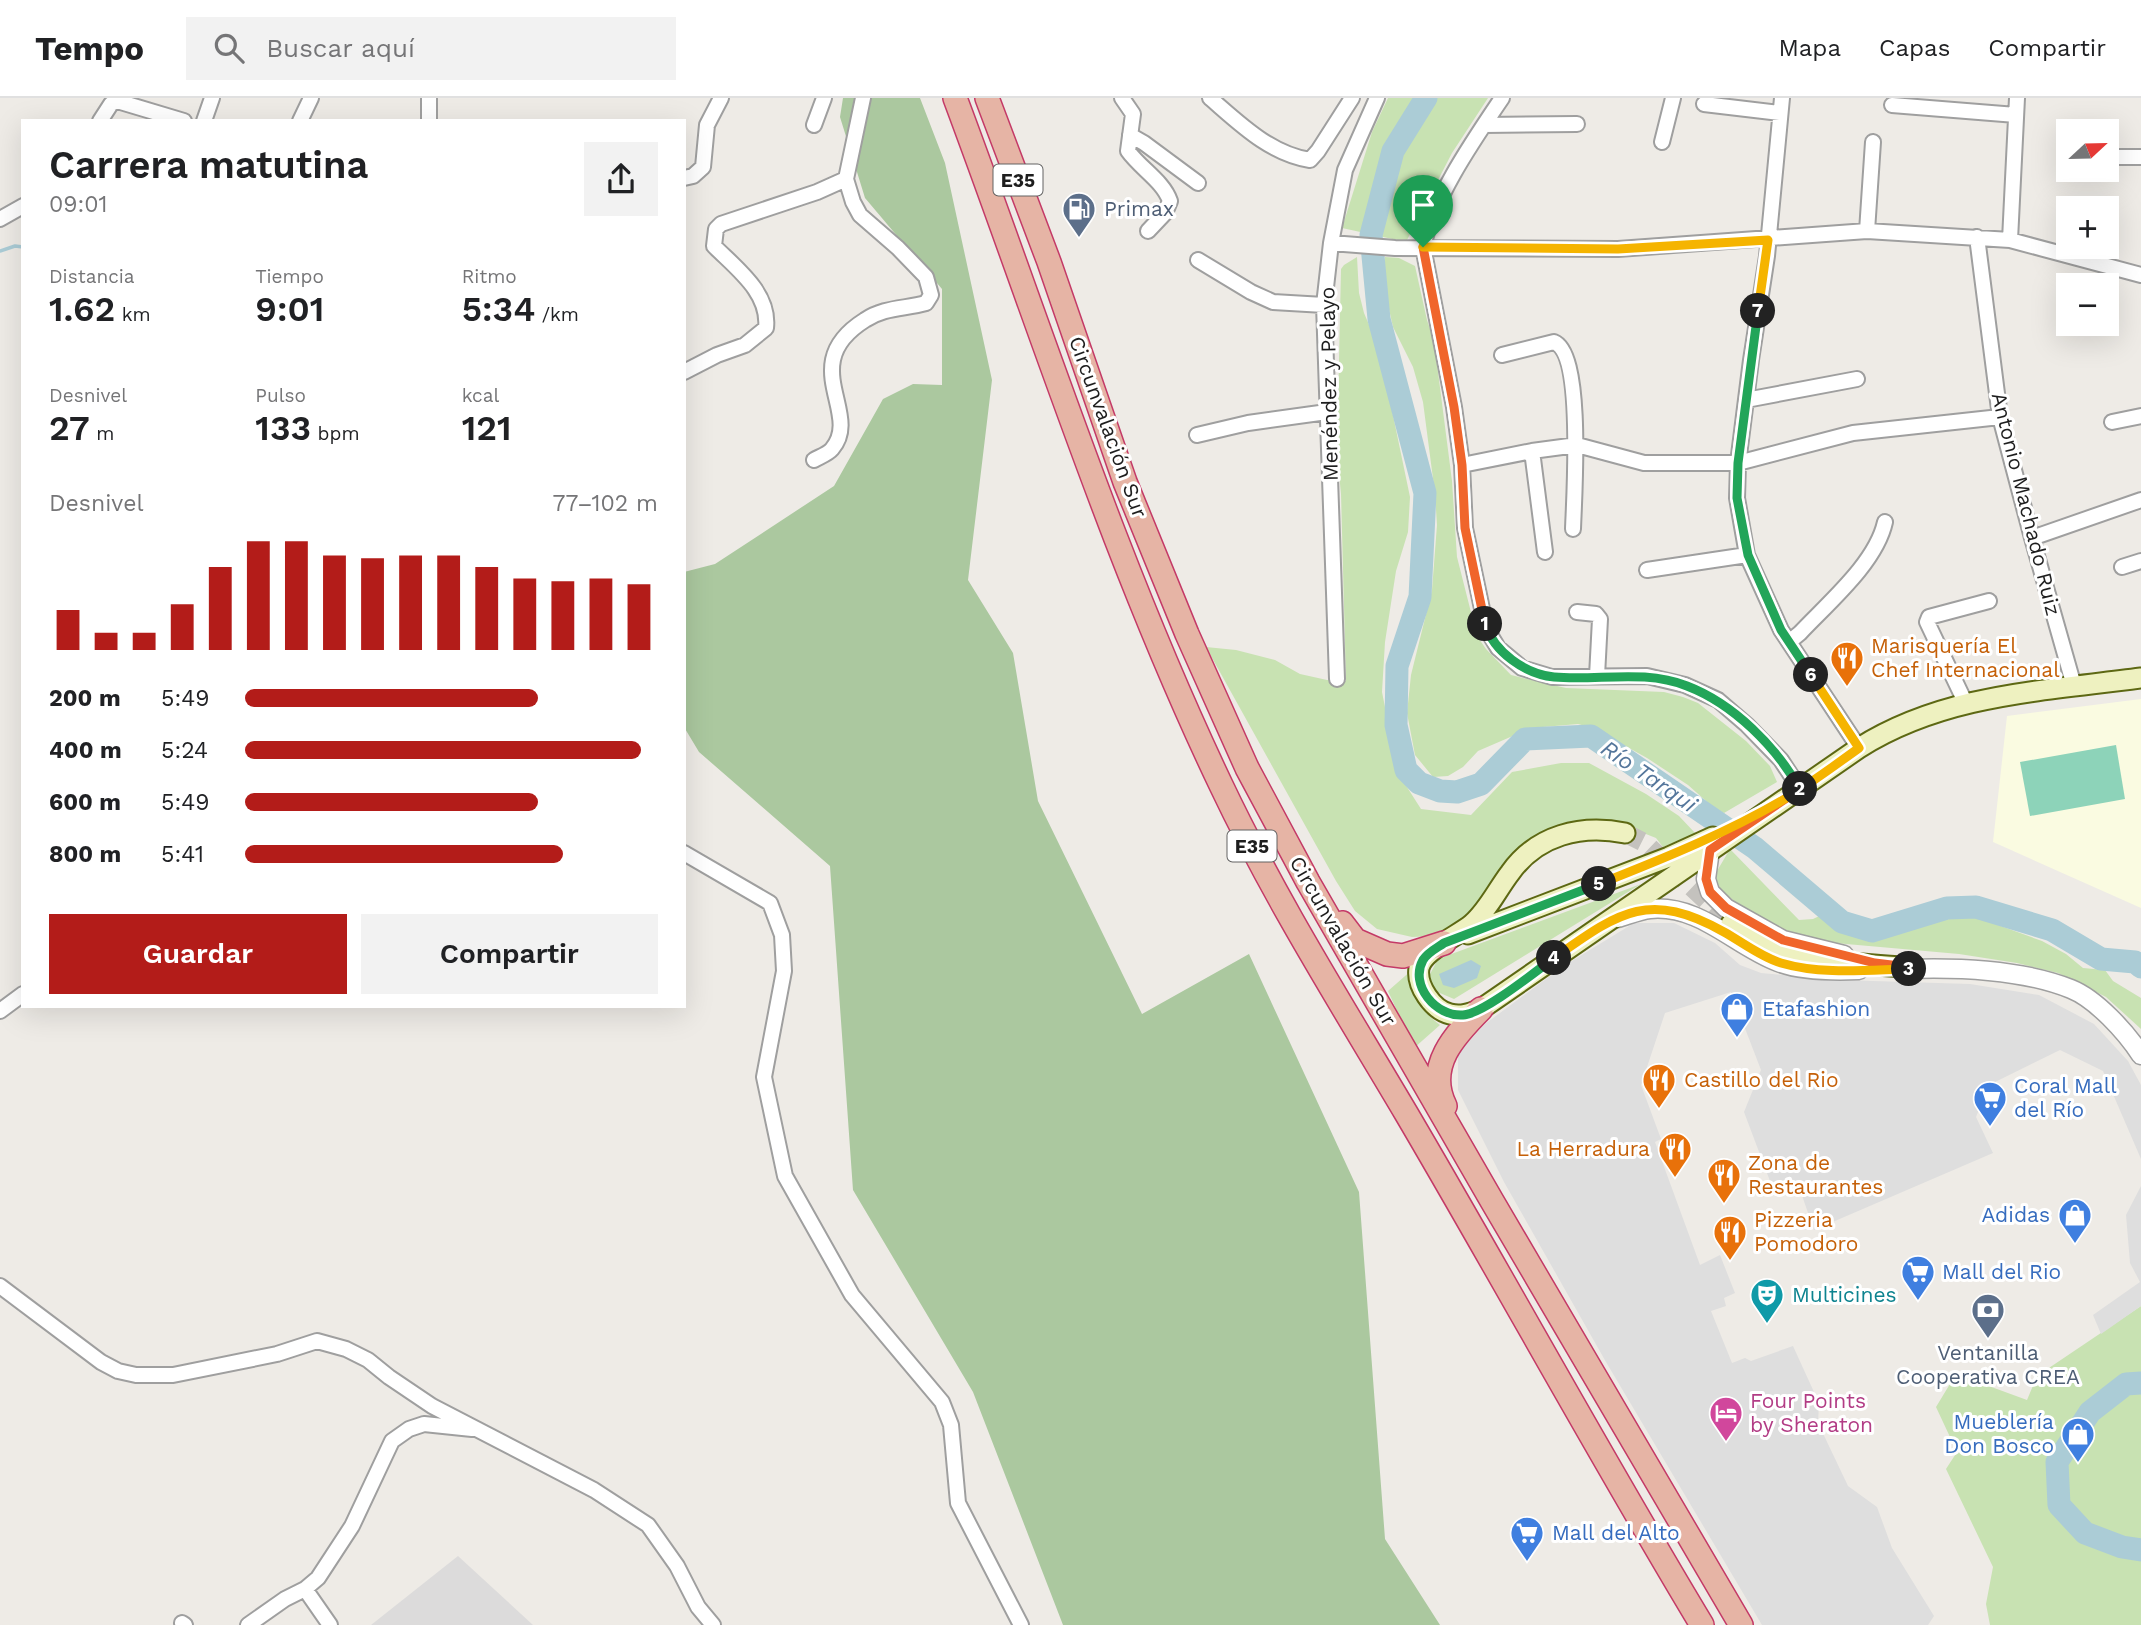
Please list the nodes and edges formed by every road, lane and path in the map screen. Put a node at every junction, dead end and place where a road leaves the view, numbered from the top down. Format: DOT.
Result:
graph roads {
  1 [pos="212,98"];
  2 [pos="311,98"];
  3 [pos="429,98"];
  4 [pos="721,98"];
  5 [pos="824,98"];
  6 [pos="863,98"];
  7 [pos="955,98"];
  8 [pos="987,98"];
  9 [pos="1122,98"];
  10 [pos="1210,98"];
  11 [pos="1352,98"];
  12 [pos="1377,98"];
  13 [pos="1502,98"];
  14 [pos="1673,98"];
  15 [pos="2017,98"];
  16 [pos="1704,104"];
  17 [pos="1892,104"];
  18 [pos="1781,106"];
  19 [pos="2016,115"];
  20 [pos="101,119"];
  21 [pos="177,119"];
  22 [pos="205,119"];
  23 [pos="301,119"];
  24 [pos="429,119"];
  25 [pos="1577,124"];
  26 [pos="814,125"];
  27 [pos="1484,125"];
  28 [pos="1130,135"];
  29 [pos="1662,142"];
  30 [pos="1873,142"];
  31 [pos="2119,157"];
  32 [pos="2141,157"];
  33 [pos="686,178"];
  34 [pos="846,179"];
  35 [pos="1198,183"];
  36 [pos="21,207"];
  37 [pos="0,219"];
  38 [pos="1148,231"];
  39 [pos="1867,231"];
  40 [pos="1977,237"];
  41 [pos="1768,240"];
  42 [pos="2010,240"];
  43 [pos="1336,244"];
  44 [pos="1423,247"];
  45 [pos="1198,260"];
  46 [pos="2141,275"];
  47 [pos="1324,304"];
  48 [pos="1502,355"];
  49 [pos="686,371"];
  50 [pos="1857,379"];
  51 [pos="1746,400"];
  52 [pos="1327,412"];
  53 [pos="2141,416"];
  54 [pos="2000,417"];
  55 [pos="2112,422"];
  56 [pos="1197,435"];
  57 [pos="1577,445"];
  58 [pos="1532,451"];
  59 [pos="814,460"];
  60 [pos="1738,463"];
  61 [pos="1462,465"];
  62 [pos="2141,500"];
  63 [pos="1885,522"];
  64 [pos="1573,528"];
  65 [pos="2032,538"];
  66 [pos="1545,552"];
  67 [pos="1748,555"];
  68 [pos="2141,561"];
  69 [pos="2122,567"];
  70 [pos="1647,570"];
  71 [pos="1989,601"];
  72 [pos="1577,612"];
  73 [pos="1789,642"];
  74 [pos="1597,676"];
  75 [pos="2141,678"];
  76 [pos="1337,679"];
  77 [pos="2074,685"];
  78 [pos="1966,704"];
  79 [pos="1859,748"];
  80 [pos="1796,792"];
  81 [pos="1625,834"];
  82 [pos="1711,846"];
  83 [pos="686,854"];
  84 [pos="1308,881"];
  85 [pos="1609,920"];
  86 [pos="1731,924"];
  87 [pos="1444,943"];
  88 [pos="1916,968"];
  89 [pos="21,995"];
  90 [pos="1481,1009"];
  91 [pos="0,1011"];
  92 [pos="2141,1055"];
  93 [pos="1464,1151"];
  94 [pos="0,1286"];
  95 [pos="477,1430"];
  96 [pos="305,1589"];
  97 [pos="248,1625"];
  98 [pos="330,1625"];
  99 [pos="713,1625"];
  100 [pos="1021,1625"];
  101 [pos="1702,1625"];
  102 [pos="1741,1625"];
  1 -- 22 [label="street"];
  2 -- 23 [label="street"];
  3 -- 24 [label="street"];
  4 -- 33 [label="street"];
  5 -- 26 [label="street"];
  6 -- 34 [label="street"];
  7 -- 101 [label="highway, Circunvalación Sur / E35"];
  8 -- 84 [label="highway, Circunvalación Sur / E35"];
  9 -- 28 [label="street"];
  10 -- 11 [label="street"];
  12 -- 43 [label="street, Menéndez y Pelayo"];
  13 -- 27 [label="street"];
  14 -- 29 [label="street"];
  15 -- 19 [label="street"];
  16 -- 18 [label="street"];
  17 -- 19 [label="street"];
  18 -- 41 [label="street"];
  19 -- 42 [label="street"];
  20 -- 21 [label="street"];
  25 -- 27 [label="street"];
  27 -- 44 [label="street"];
  28 -- 35 [label="street"];
  28 -- 38 [label="street"];
  30 -- 39 [label="street"];
  31 -- 32 [label="street"];
  34 -- 49 [label="street"];
  34 -- 59 [label="street"];
  36 -- 37 [label="street"];
  39 -- 40 [label="street"];
  39 -- 41 [label="street"];
  40 -- 42 [label="street"];
  40 -- 54 [label="street, Antonio Machado Ruiz"];
  41 -- 44 [label="street"];
  41 -- 51 [label="street"];
  42 -- 46 [label="street"];
  43 -- 44 [label="street"];
  43 -- 47 [label="street, Menéndez y Pelayo"];
  44 -- 61 [label="street"];
  45 -- 47 [label="street"];
  47 -- 52 [label="street, Menéndez y Pelayo"];
  48 -- 57 [label="street"];
  50 -- 51 [label="street"];
  51 -- 60 [label="street"];
  52 -- 56 [label="street"];
  52 -- 76 [label="street, Menéndez y Pelayo"];
  53 -- 55 [label="street"];
  54 -- 60 [label="street"];
  54 -- 65 [label="street, Antonio Machado Ruiz"];
  57 -- 58 [label="street"];
  57 -- 60 [label="street"];
  57 -- 64 [label="street"];
  58 -- 61 [label="street"];
  58 -- 66 [label="street"];
  60 -- 67 [label="street"];
  61 -- 74 [label="street"];
  62 -- 65 [label="street"];
  63 -- 73 [label="street"];
  65 -- 77 [label="street, Antonio Machado Ruiz"];
  67 -- 70 [label="street"];
  67 -- 73 [label="street"];
  68 -- 69 [label="street"];
  71 -- 78 [label="street"];
  72 -- 74 [label="street"];
  73 -- 79 [label="street"];
  74 -- 80 [label="street"];
  75 -- 77 [label="main road"];
  77 -- 78 [label="main road"];
  78 -- 79 [label="main road"];
  79 -- 80 [label="main road"];
  80 -- 82 [label="main road"];
  81 -- 87 [label="main road"];
  82 -- 85 [label="main road"];
  82 -- 87 [label="main road"];
  82 -- 88 [label="street"];
  83 -- 100 [label="street"];
  84 -- 87 [label="highway"];
  84 -- 93 [label="highway, Circunvalación Sur / E35"];
  85 -- 88 [label="street"];
  85 -- 90 [label="main road"];
  86 -- 88 [label="main road"];
  87 -- 90 [label="main road"];
  88 -- 92 [label="street"];
  89 -- 91 [label="street"];
  90 -- 93 [label="highway"];
  93 -- 102 [label="highway, Circunvalación Sur / E35"];
  94 -- 95 [label="street"];
  95 -- 96 [label="street"];
  95 -- 99 [label="street"];
  96 -- 97 [label="street"];
  96 -- 98 [label="street"];
}
